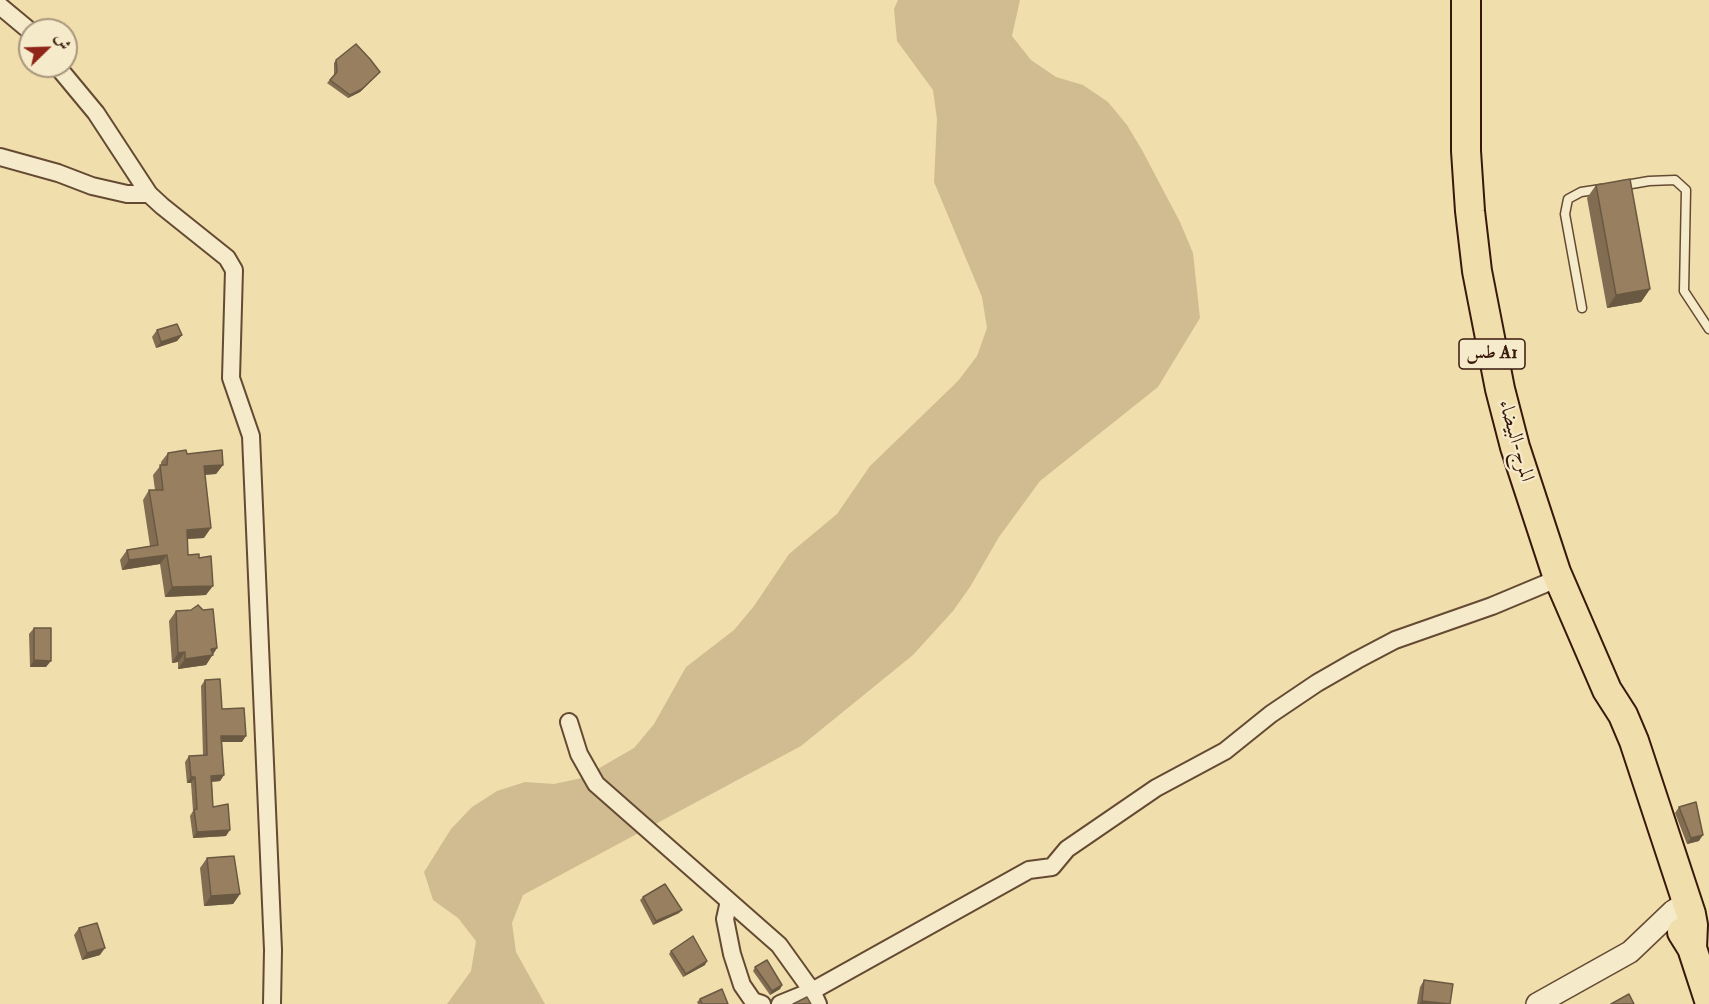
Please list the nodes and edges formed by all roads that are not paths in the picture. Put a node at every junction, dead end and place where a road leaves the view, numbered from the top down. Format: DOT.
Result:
graph roads {
  1 [pos="1466,0"];
  2 [pos="0,6"];
  3 [pos="18,22"];
  4 [pos="67,78"];
  5 [pos="0,157"];
  6 [pos="149,194"];
  7 [pos="1582,308"];
  8 [pos="1709,329"];
  9 [pos="1559,578"];
  10 [pos="569,722"];
  11 [pos="729,901"];
  12 [pos="1680,907"];
  13 [pos="1707,988"];
  14 [pos="815,997"];
  15 [pos="272,1004"];
  16 [pos="762,1004"];
  17 [pos="780,1004"];
  18 [pos="1537,1004"];
  1 -- 9 [label="highway, المرج-البيضاء / طس A1"];
  2 -- 3 [label="street"];
  4 -- 6 [label="street"];
  5 -- 6 [label="street"];
  6 -- 15 [label="street"];
  7 -- 8 [label="lane"];
  9 -- 12 [label="highway, المرج-البيضاء / طس A1"];
  9 -- 14 [label="street"];
  10 -- 11 [label="street"];
  11 -- 14 [label="street"];
  11 -- 16 [label="street"];
  12 -- 13 [label="highway, المرج-البيضاء"];
  12 -- 18 [label="street"];
  14 -- 17 [label="street"];
}
